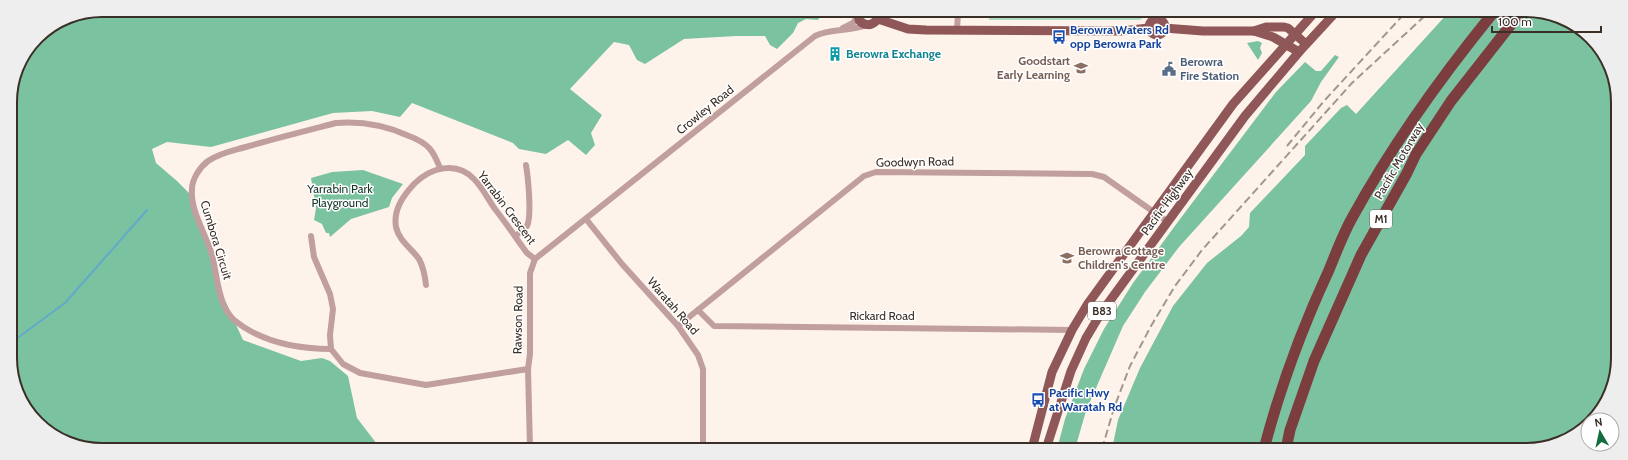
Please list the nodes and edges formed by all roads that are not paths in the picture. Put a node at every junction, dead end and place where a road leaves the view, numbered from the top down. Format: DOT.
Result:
graph roads {
  1 [pos="856,17"];
  2 [pos="859,17"];
  3 [pos="877,17"];
  4 [pos="882,17"];
  5 [pos="958,17"];
  6 [pos="1156,17"];
  7 [pos="1158,17"];
  8 [pos="1310,17"];
  9 [pos="1331,17"];
  10 [pos="1490,17"];
  11 [pos="1517,17"];
  12 [pos="866,25"];
  13 [pos="1149,28"];
  14 [pos="1164,28"];
  15 [pos="842,29"];
  16 [pos="957,30"];
  17 [pos="1254,31"];
  18 [pos="1295,34"];
  19 [pos="1286,44"];
  20 [pos="1306,44"];
  21 [pos="1299,52"];
  22 [pos="526,165"];
  23 [pos="440,168"];
  24 [pos="1154,213"];
  25 [pos="586,219"];
  26 [pos="1168,222"];
  27 [pos="311,236"];
  28 [pos="515,236"];
  29 [pos="535,259"];
  30 [pos="426,285"];
  31 [pos="698,310"];
  32 [pos="678,326"];
  33 [pos="1072,330"];
  34 [pos="331,349"];
  35 [pos="528,369"];
  36 [pos="530,443"];
  37 [pos="703,443"];
  38 [pos="1034,443"];
  39 [pos="1048,443"];
  40 [pos="1266,443"];
  41 [pos="1287,443"];
  1 -- 15 [label="street, Crowley Road"];
  2 -- 12 [label="main road"];
  3 -- 12 [label="main road"];
  4 -- 16 [label="main road"];
  5 -- 16 [label="street"];
  6 -- 13 [label="main road"];
  7 -- 14 [label="main road"];
  8 -- 18 [label="main road, Pacific Highway / B83"];
  9 -- 20 [label="main road, Pacific Highway / B83"];
  10 -- 40 [label="highway, Pacific Motorway / M1"];
  11 -- 41 [label="highway, Pacific Motorway / M1"];
  12 -- 15 [label="street, Crowley Road"];
  13 -- 14 [label="main road"];
  13 -- 16 [label="main road"];
  14 -- 17 [label="main road"];
  15 -- 25 [label="street, Crowley Road"];
  17 -- 18 [label="main road"];
  17 -- 19 [label="main road"];
  18 -- 19 [label="main road, Pacific Highway / B83"];
  18 -- 20 [label="main road"];
  19 -- 21 [label="main road"];
  19 -- 24 [label="main road, Pacific Highway / B83"];
  20 -- 21 [label="main road, Pacific Highway / B83"];
  21 -- 26 [label="main road, Pacific Highway / B83"];
  22 -- 28 [label="street"];
  23 -- 28 [label="street, Yarrabin Crescent"];
  23 -- 30 [label="street"];
  23 -- 34 [label="street, Cumbora Circuit"];
  24 -- 26 [label="street, Goodwyn Road"];
  24 -- 31 [label="street, Goodwyn Road"];
  24 -- 33 [label="main road, Pacific Highway / B83"];
  25 -- 29 [label="street"];
  25 -- 32 [label="street, Waratah Road"];
  26 -- 39 [label="main road, Pacific Highway / B83"];
  27 -- 34 [label="street"];
  28 -- 29 [label="street, Yarrabin Crescent"];
  29 -- 35 [label="street, Rawson Road"];
  31 -- 32 [label="street, Goodwyn Road"];
  31 -- 33 [label="street, Rickard Road"];
  32 -- 37 [label="street, Waratah Road"];
  33 -- 38 [label="main road, Pacific Highway / B83"];
  34 -- 35 [label="street"];
  35 -- 36 [label="street, Rawson Road"];
}
